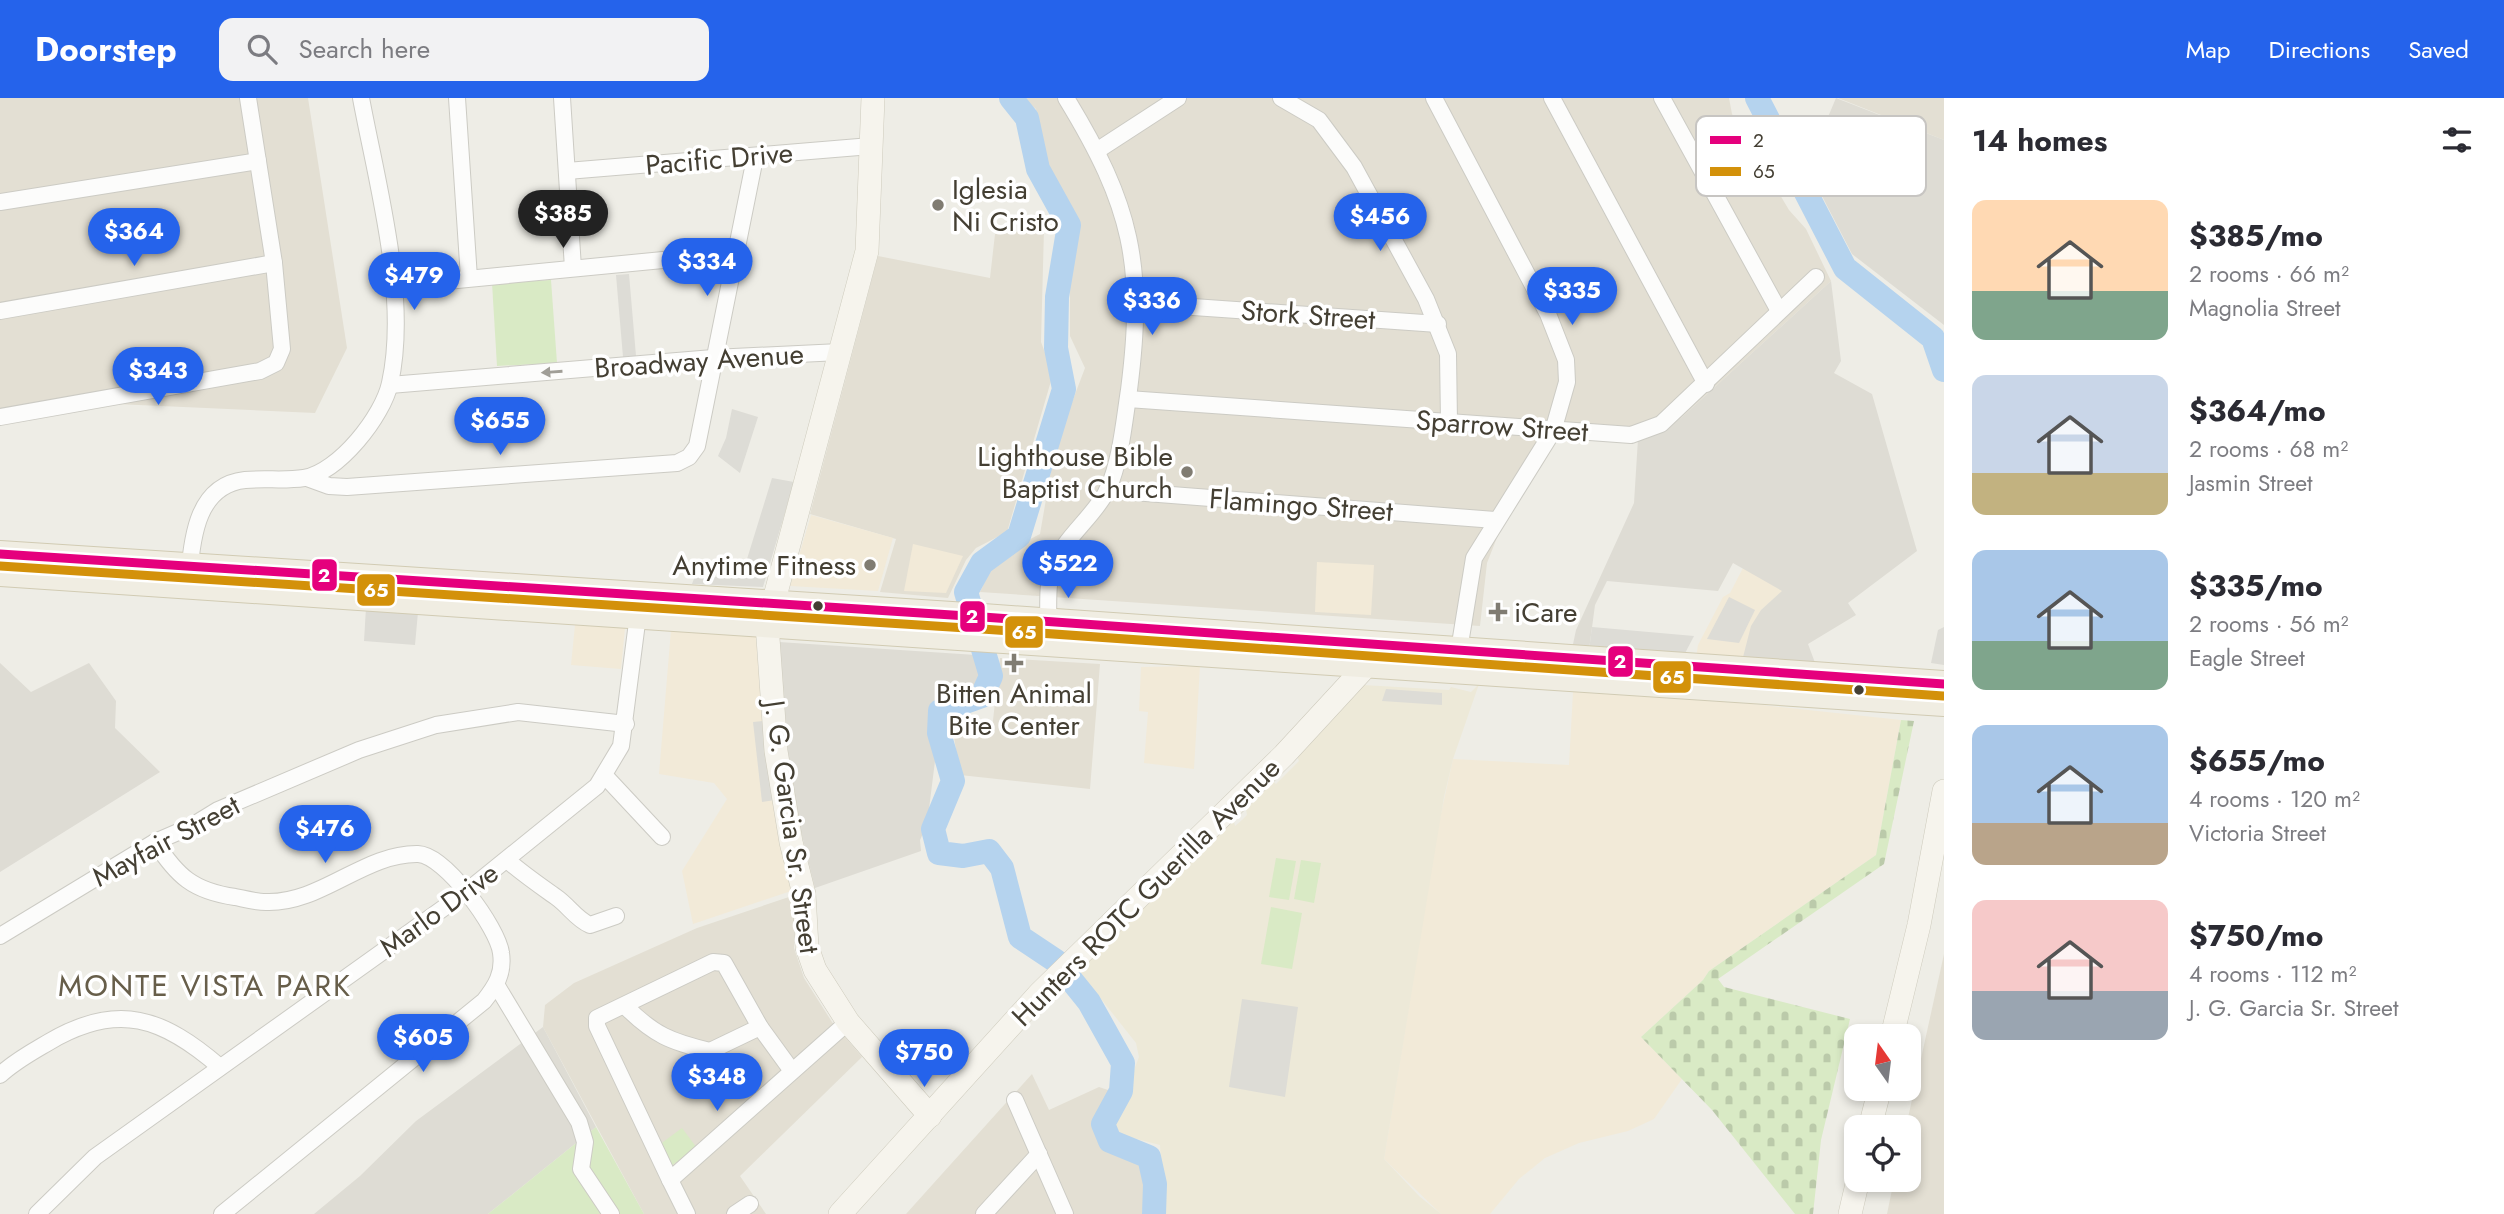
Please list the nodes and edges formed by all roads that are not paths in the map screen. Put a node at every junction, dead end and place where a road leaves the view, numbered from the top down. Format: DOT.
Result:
graph roads {
  1 [pos="248,98"];
  2 [pos="362,98"];
  3 [pos="457,98"];
  4 [pos="562,98"];
  5 [pos="873,98"];
  6 [pos="1066,98"];
  7 [pos="1178,98"];
  8 [pos="1281,98"];
  9 [pos="1434,98"];
  10 [pos="1552,98"];
  11 [pos="1662,98"];
  12 [pos="871,146"];
  13 [pos="1098,150"];
  14 [pos="755,158"];
  15 [pos="1696,160"];
  16 [pos="258,161"];
  17 [pos="567,171"];
  18 [pos="1716,196"];
  19 [pos="0,202"];
  20 [pos="735,253"];
  21 [pos="274,263"];
  22 [pos="573,268"];
  23 [pos="1816,277"];
  24 [pos="469,278"];
  25 [pos="395,286"];
  26 [pos="1136,303"];
  27 [pos="0,311"];
  28 [pos="1779,311"];
  29 [pos="1438,324"];
  30 [pos="840,352"];
  31 [pos="713,358"];
  32 [pos="1706,384"];
  33 [pos="390,385"];
  34 [pos="1128,399"];
  35 [pos="0,417"];
  36 [pos="1449,422"];
  37 [pos="1553,431"];
  38 [pos="307,478"];
  39 [pos="1107,490"];
  40 [pos="1495,520"];
  41 [pos="0,554"];
  42 [pos="0,573"];
  43 [pos="189,577"];
  44 [pos="479,595"];
  45 [pos="770,614"];
  46 [pos="638,615"];
  47 [pos="1048,632"];
  48 [pos="1459,650"];
  49 [pos="1368,664"];
  50 [pos="1944,684"];
  51 [pos="1944,703"];
  52 [pos="626,724"];
  53 [pos="605,776"];
  54 [pos="1944,790"];
  55 [pos="662,837"];
  56 [pos="155,842"];
  57 [pos="508,860"];
  58 [pos="466,892"];
  59 [pos="617,916"];
  60 [pos="0,936"];
  61 [pos="497,986"];
  62 [pos="625,1006"];
  63 [pos="848,1022"];
  64 [pos="1895,1024"];
  65 [pos="760,1027"];
  66 [pos="220,1067"];
  67 [pos="792,1071"];
  68 [pos="0,1075"];
  69 [pos="1014,1100"];
  70 [pos="930,1116"];
  71 [pos="1039,1154"];
  72 [pos="670,1180"];
  73 [pos="1855,1192"];
  74 [pos="750,1204"];
  75 [pos="37,1214"];
  76 [pos="222,1214"];
  77 [pos="611,1214"];
  78 [pos="687,1214"];
  79 [pos="735,1214"];
  80 [pos="840,1214"];
  81 [pos="984,1214"];
  82 [pos="1065,1214"];
  83 [pos="1850,1214"];
  1 -- 16 [label="street"];
  2 -- 25 [label="street"];
  3 -- 24 [label="street"];
  4 -- 17 [label="street"];
  5 -- 12 [label="street, J. G. Garcia Sr. Street"];
  6 -- 13 [label="street"];
  7 -- 13 [label="street"];
  8 -- 29 [label="street"];
  9 -- 37 [label="street"];
  10 -- 32 [label="street"];
  11 -- 15 [label="street"];
  12 -- 14 [label="street, Pacific Drive"];
  12 -- 30 [label="street, J. G. Garcia Sr. Street"];
  13 -- 26 [label="street"];
  14 -- 17 [label="street, Pacific Drive"];
  14 -- 20 [label="street"];
  16 -- 19 [label="street"];
  16 -- 21 [label="street"];
  17 -- 22 [label="street"];
  18 -- 28 [label="street"];
  20 -- 22 [label="street"];
  20 -- 31 [label="street"];
  21 -- 27 [label="street"];
  21 -- 35 [label="street"];
  22 -- 24 [label="street"];
  23 -- 28 [label="street, Sparrow Street"];
  24 -- 25 [label="street"];
  25 -- 33 [label="street"];
  26 -- 29 [label="street, Stork Street"];
  26 -- 34 [label="street"];
  28 -- 32 [label="street, Sparrow Street"];
  29 -- 36 [label="street"];
  30 -- 31 [label="street, Broadway Avenue"];
  30 -- 45 [label="street, J. G. Garcia Sr. Street"];
  31 -- 33 [label="street, Broadway Avenue, one-way"];
  31 -- 38 [label="street"];
  32 -- 37 [label="street, Sparrow Street"];
  33 -- 38 [label="street"];
  34 -- 36 [label="street, Sparrow Street"];
  34 -- 39 [label="street"];
  36 -- 37 [label="street, Sparrow Street"];
  37 -- 40 [label="street"];
  38 -- 43 [label="street"];
  39 -- 40 [label="street, Flamingo Street"];
  39 -- 47 [label="street"];
  40 -- 48 [label="street"];
  41 -- 43 [label="main road"];
  42 -- 43 [label="main road"];
  43 -- 44 [label="main road"];
  44 -- 45 [label="main road"];
  44 -- 46 [label="main road"];
  45 -- 46 [label="main road"];
  45 -- 47 [label="main road"];
  45 -- 63 [label="street, J. G. Garcia Sr. Street"];
  46 -- 52 [label="street, Marlo Drive"];
  47 -- 48 [label="main road"];
  47 -- 49 [label="main road"];
  48 -- 50 [label="main road"];
  49 -- 51 [label="main road"];
  49 -- 70 [label="street, Hunters ROTC Guerilla Avenue"];
  52 -- 53 [label="street, Marlo Drive"];
  52 -- 56 [label="street, Mayfair Street"];
  53 -- 55 [label="street"];
  53 -- 57 [label="street, Marlo Drive"];
  54 -- 64 [label="street"];
  56 -- 58 [label="street"];
  56 -- 60 [label="street, Mayfair Street"];
  57 -- 58 [label="street, Marlo Drive"];
  57 -- 59 [label="street"];
  58 -- 61 [label="street"];
  58 -- 66 [label="street, Marlo Drive"];
  61 -- 76 [label="street"];
  61 -- 77 [label="street"];
  62 -- 65 [label="street"];
  62 -- 65 [label="street"];
  62 -- 72 [label="street"];
  63 -- 67 [label="street"];
  63 -- 70 [label="street, J. G. Garcia Sr. Street"];
  65 -- 67 [label="street"];
  66 -- 68 [label="street"];
  66 -- 75 [label="street, Marlo Drive"];
  67 -- 72 [label="street"];
  69 -- 71 [label="street"];
  70 -- 80 [label="street, Hunters ROTC Guerilla Avenue"];
  71 -- 81 [label="street"];
  71 -- 82 [label="street"];
  72 -- 78 [label="street"];
  73 -- 83 [label="street"];
  74 -- 79 [label="street"];
}
